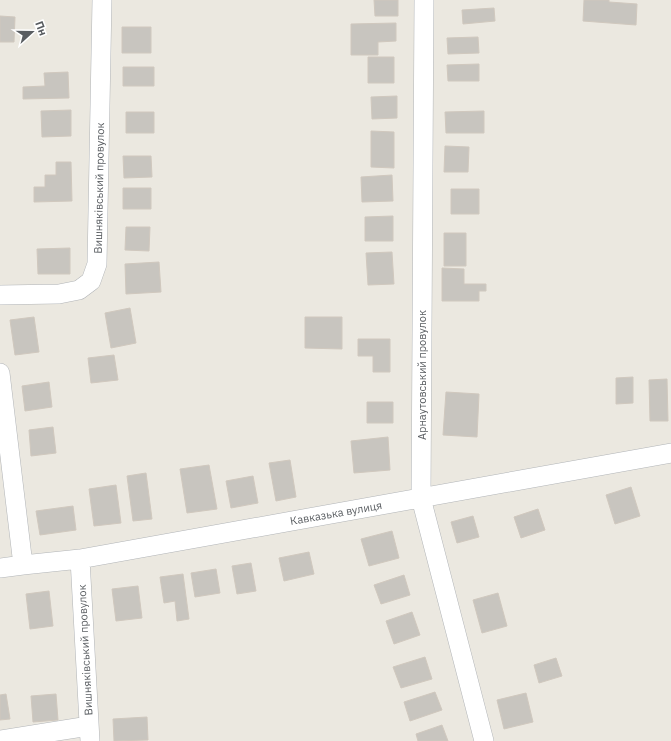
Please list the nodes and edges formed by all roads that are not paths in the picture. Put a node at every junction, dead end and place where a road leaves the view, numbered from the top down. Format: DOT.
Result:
graph roads {
  1 [pos="102,0"];
  2 [pos="424,0"];
  3 [pos="0,295"];
  4 [pos="0,373"];
  5 [pos="671,453"];
  6 [pos="421,498"];
  7 [pos="80,559"];
  8 [pos="23,565"];
  9 [pos="0,568"];
  10 [pos="90,734"];
  11 [pos="0,740"];
  12 [pos="484,741"];
  1 -- 3 [label="street, Вишняківський провулок"];
  2 -- 6 [label="street, Арнаутовський провулок"];
  4 -- 8 [label="street"];
  5 -- 6 [label="street, Кавказька вулиця"];
  6 -- 7 [label="street, Кавказька вулиця"];
  6 -- 12 [label="street, Арнаутовський провулок"];
  7 -- 8 [label="street, Кавказька вулиця"];
  7 -- 10 [label="street, Вишняківський провулок"];
  8 -- 9 [label="street, Кавказька вулиця"];
  10 -- 11 [label="street"];
}
